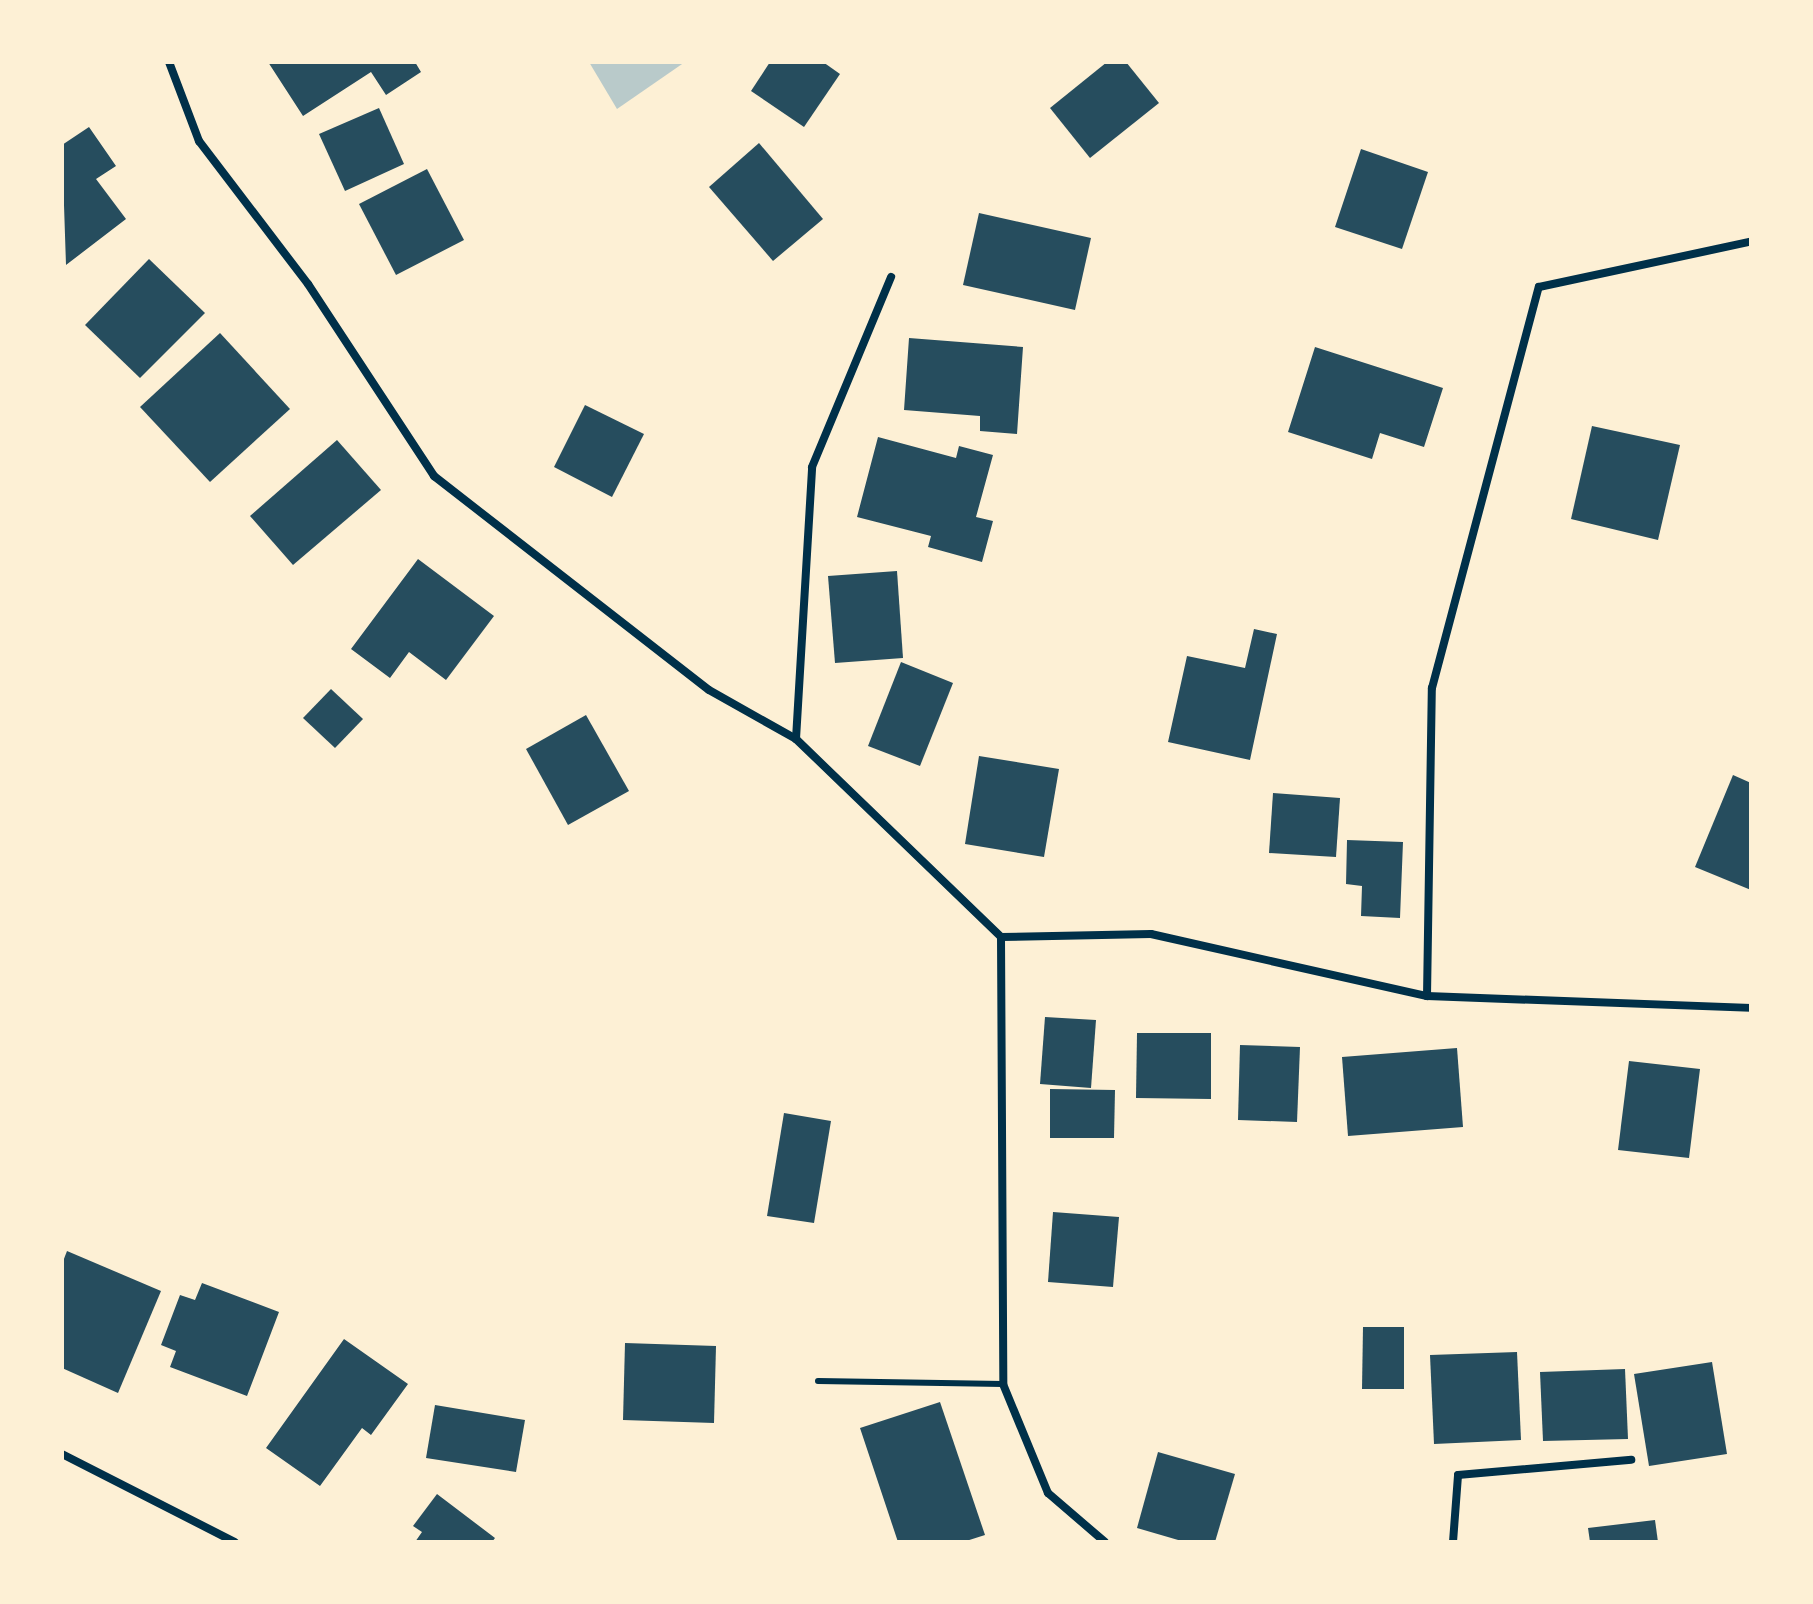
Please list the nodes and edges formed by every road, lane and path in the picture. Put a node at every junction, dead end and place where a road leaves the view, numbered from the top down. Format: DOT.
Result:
graph roads {
  1 [pos="169,62"];
  2 [pos="1749,242"];
  3 [pos="891,277"];
  4 [pos="796,739"];
  5 [pos="1001,937"];
  6 [pos="1427,996"];
  7 [pos="1751,1008"];
  8 [pos="818,1381"];
  9 [pos="1003,1384"];
  10 [pos="62,1454"];
  11 [pos="1631,1460"];
  12 [pos="235,1542"];
  13 [pos="1105,1542"];
  14 [pos="1453,1542"];
  1 -- 4 [label="street"];
  2 -- 6 [label="street"];
  3 -- 4 [label="street"];
  4 -- 5 [label="street"];
  5 -- 6 [label="street"];
  5 -- 9 [label="street"];
  6 -- 7 [label="street"];
  8 -- 9 [label="lane"];
  9 -- 13 [label="street"];
  10 -- 12 [label="street"];
  11 -- 14 [label="street"];
}
